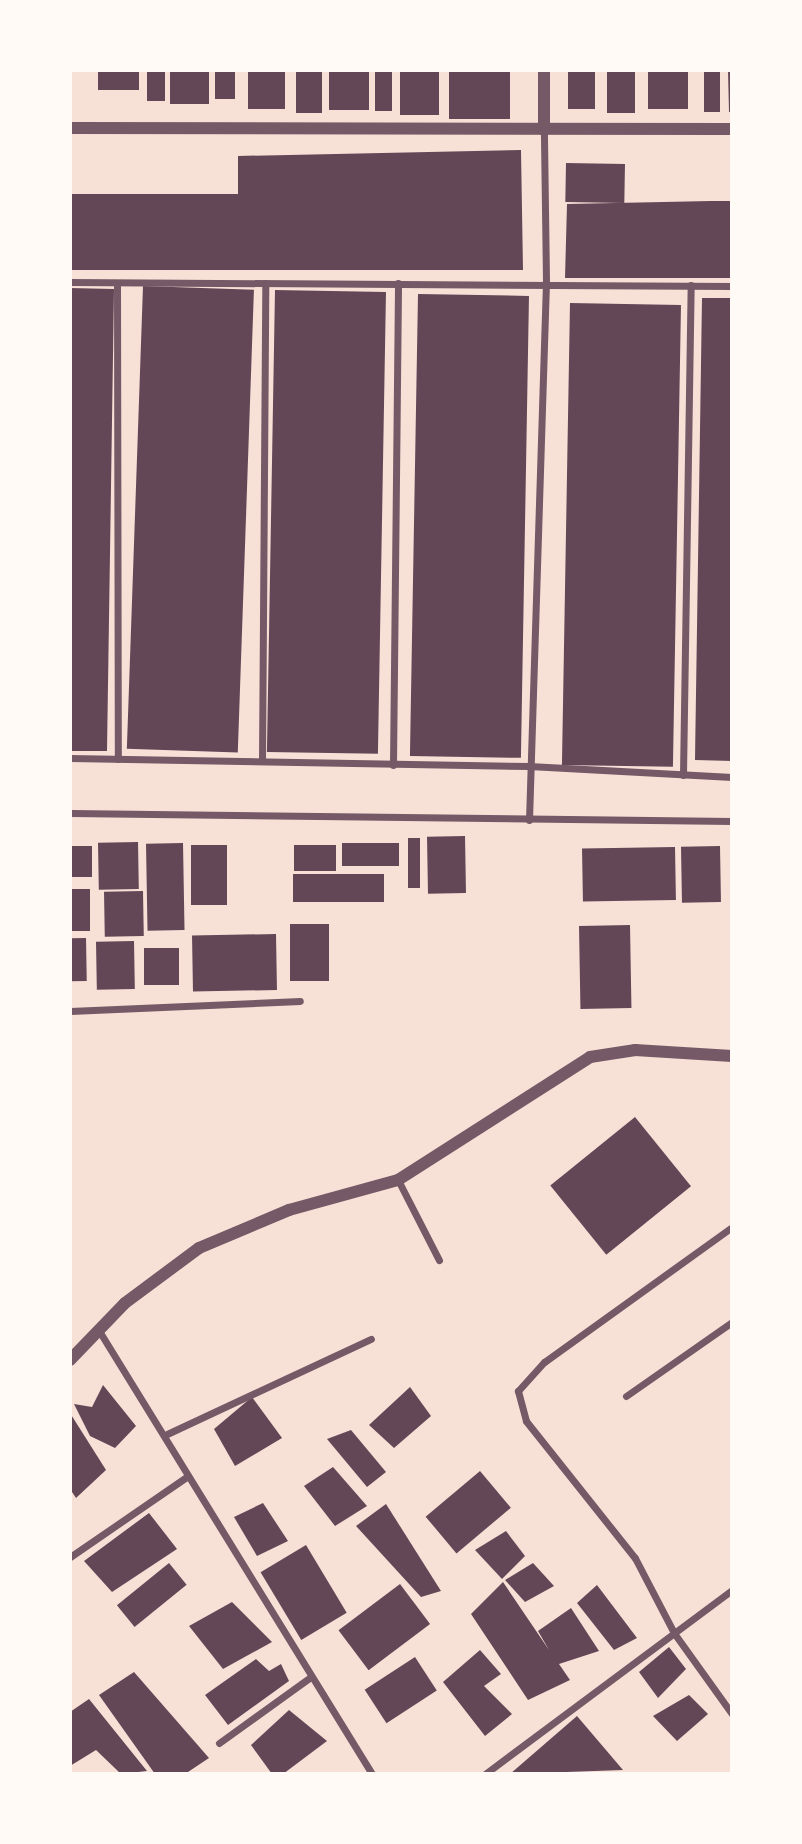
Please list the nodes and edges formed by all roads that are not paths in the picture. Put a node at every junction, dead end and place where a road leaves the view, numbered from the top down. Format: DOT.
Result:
graph roads {
  1 [pos="544,70"];
  2 [pos="70,128"];
  3 [pos="732,129"];
  4 [pos="544,130"];
  5 [pos="546,281"];
  6 [pos="70,282"];
  7 [pos="117,283"];
  8 [pos="398,283"];
  9 [pos="265,284"];
  10 [pos="691,285"];
  11 [pos="732,286"];
  12 [pos="70,758"];
  13 [pos="118,759"];
  14 [pos="261,761"];
  15 [pos="393,765"];
  16 [pos="529,766"];
  17 [pos="682,775"];
  18 [pos="732,777"];
  19 [pos="70,813"];
  20 [pos="529,820"];
  21 [pos="732,821"];
  22 [pos="300,1001"];
  23 [pos="70,1011"];
  24 [pos="732,1056"];
  25 [pos="398,1180"];
  26 [pos="732,1227"];
  27 [pos="439,1260"];
  28 [pos="732,1322"];
  29 [pos="101,1334"];
  30 [pos="371,1339"];
  31 [pos="70,1360"];
  32 [pos="626,1396"];
  33 [pos="167,1434"];
  34 [pos="188,1476"];
  35 [pos="70,1557"];
  36 [pos="732,1590"];
  37 [pos="674,1633"];
  38 [pos="309,1678"];
  39 [pos="732,1714"];
  40 [pos="219,1743"];
  41 [pos="372,1774"];
  42 [pos="485,1774"];
  1 -- 4 [label="street"];
  2 -- 4 [label="street"];
  3 -- 4 [label="street"];
  4 -- 5 [label="street"];
  5 -- 8 [label="street"];
  5 -- 10 [label="street"];
  5 -- 16 [label="street"];
  6 -- 7 [label="street"];
  7 -- 9 [label="street"];
  7 -- 13 [label="street"];
  8 -- 9 [label="street"];
  8 -- 15 [label="street"];
  9 -- 14 [label="street"];
  10 -- 11 [label="street"];
  10 -- 17 [label="street"];
  12 -- 13 [label="street"];
  13 -- 14 [label="street"];
  14 -- 15 [label="street"];
  15 -- 16 [label="street"];
  16 -- 17 [label="street"];
  16 -- 20 [label="street"];
  17 -- 18 [label="street"];
  19 -- 20 [label="street"];
  20 -- 21 [label="street"];
  22 -- 23 [label="street"];
  24 -- 25 [label="street"];
  25 -- 27 [label="street"];
  25 -- 29 [label="street"];
  26 -- 37 [label="street"];
  28 -- 32 [label="street"];
  29 -- 31 [label="street"];
  29 -- 33 [label="street"];
  30 -- 33 [label="street"];
  33 -- 34 [label="street"];
  34 -- 35 [label="street"];
  34 -- 38 [label="street"];
  36 -- 37 [label="street"];
  37 -- 39 [label="street"];
  37 -- 42 [label="street"];
  38 -- 40 [label="street"];
  38 -- 41 [label="street"];
}
